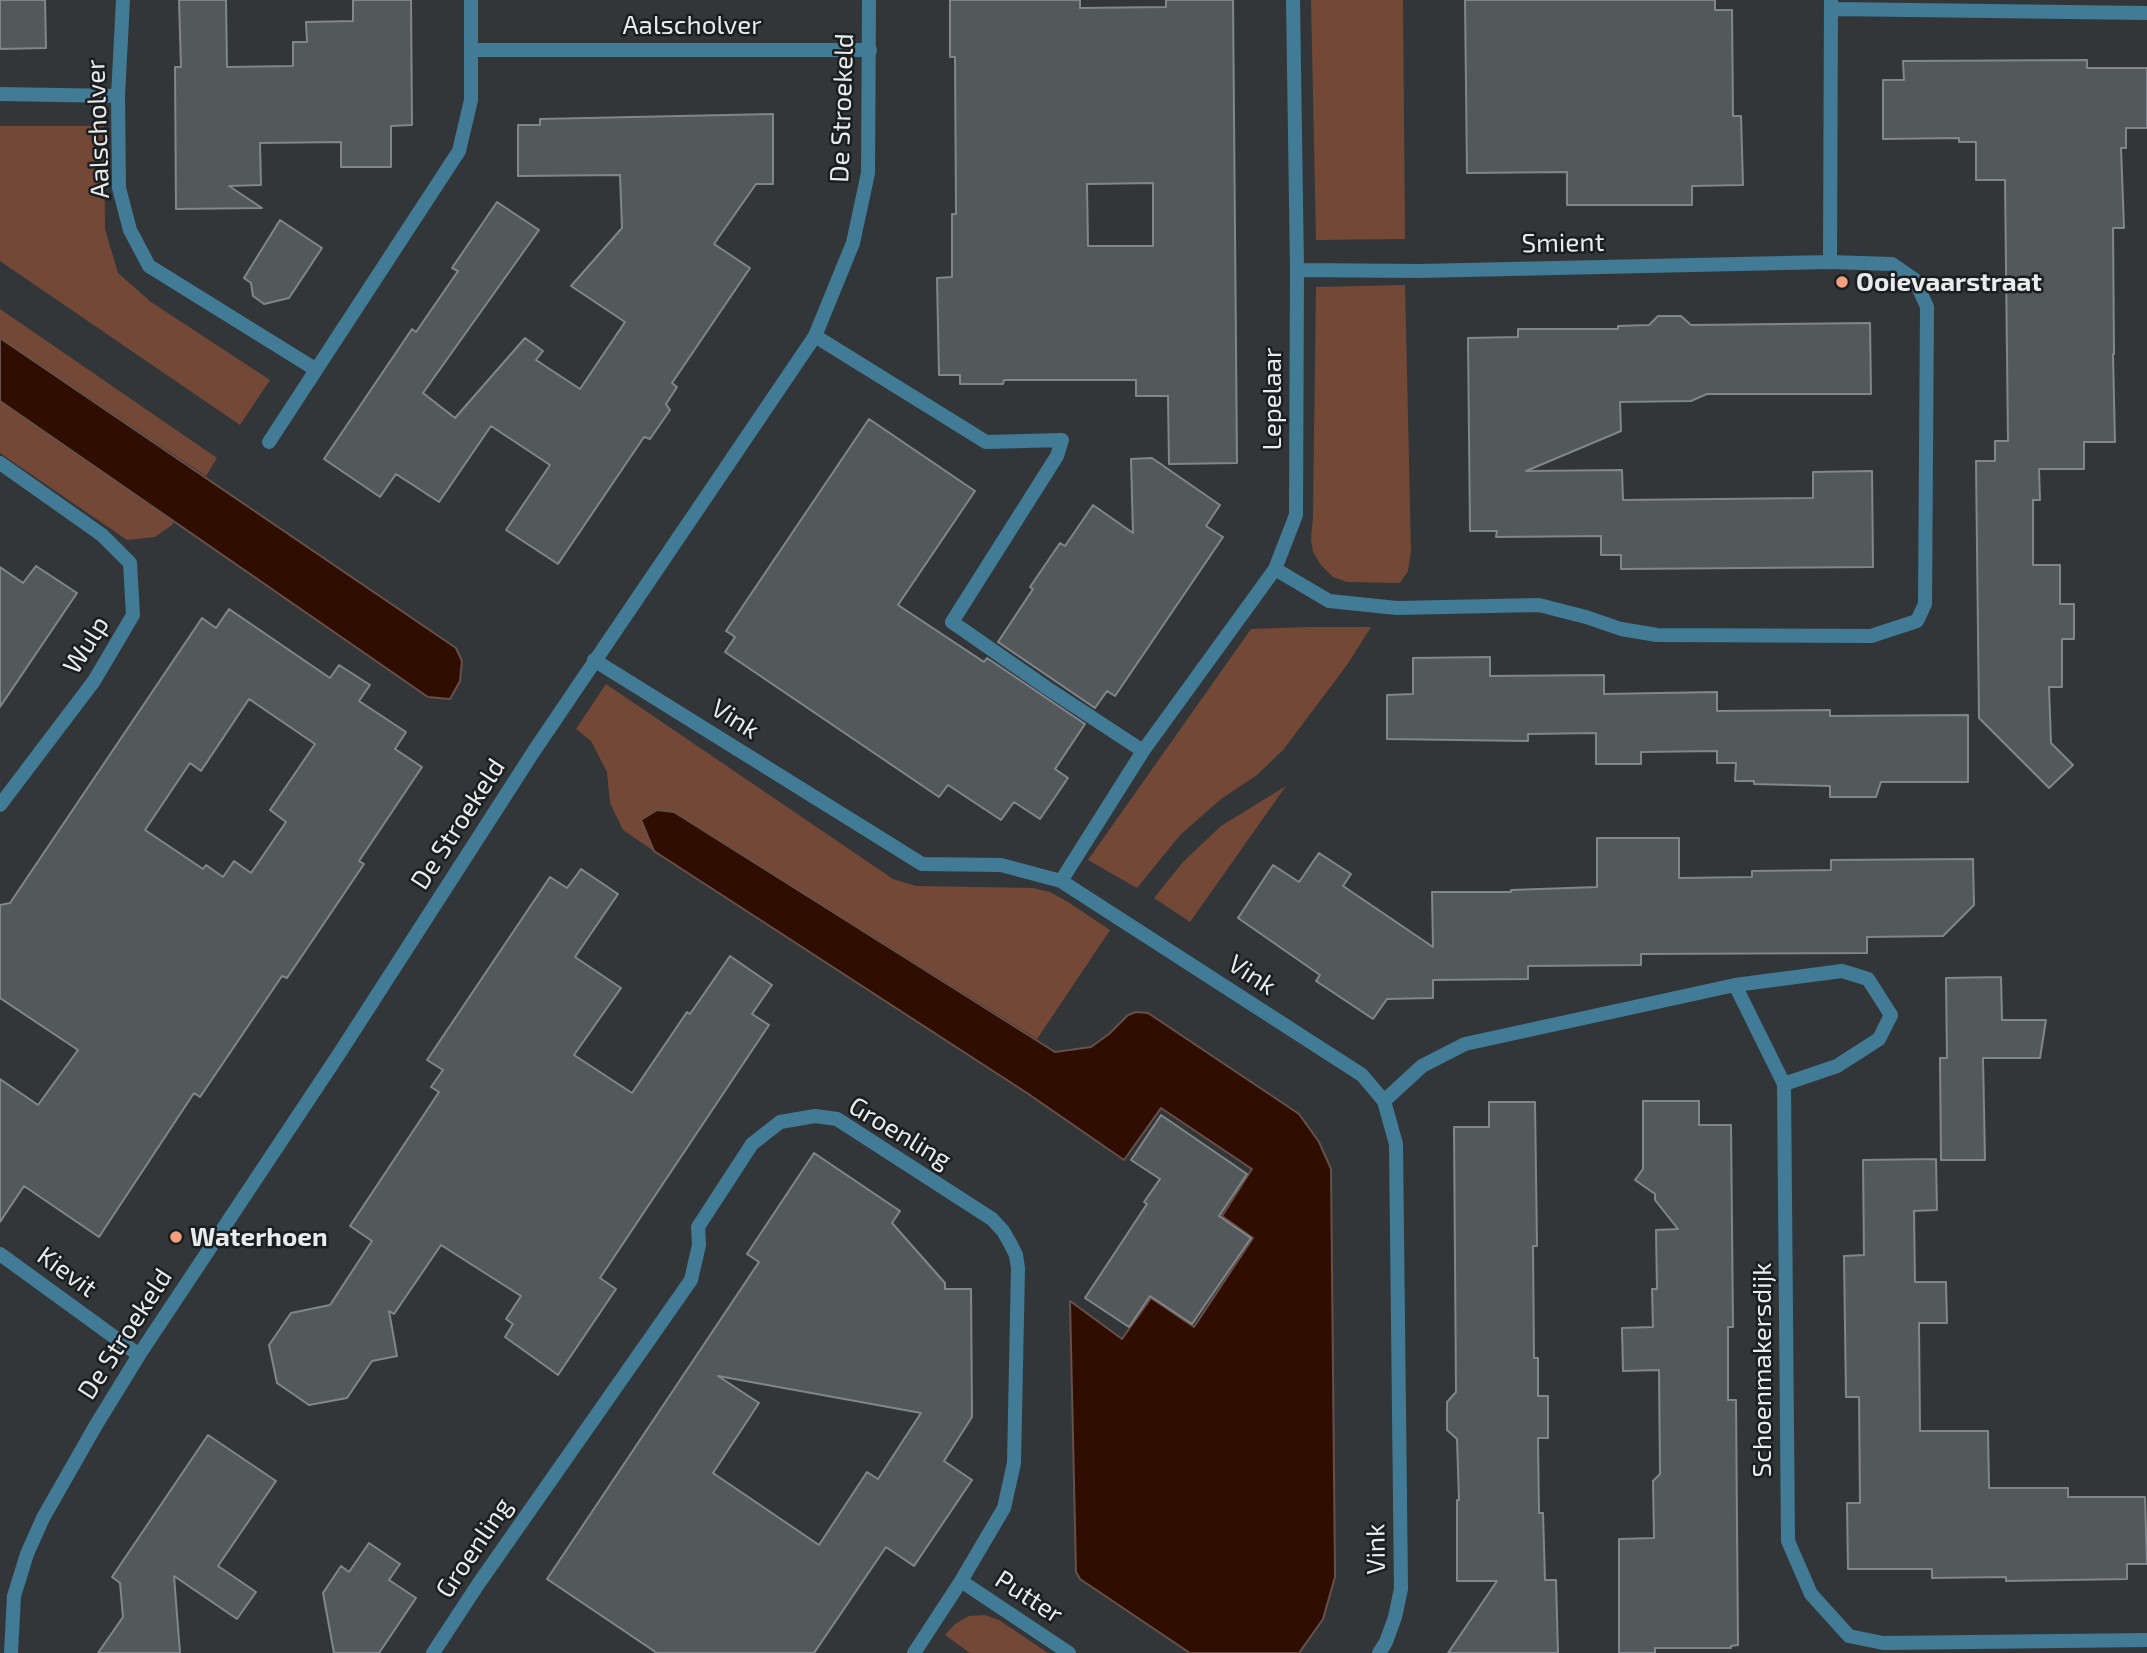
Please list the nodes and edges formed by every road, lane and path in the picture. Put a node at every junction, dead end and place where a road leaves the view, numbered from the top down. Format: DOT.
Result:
graph roads {
  1 [pos="123,0"];
  2 [pos="471,0"];
  3 [pos="869,0"];
  4 [pos="1293,0"];
  5 [pos="1831,4"];
  6 [pos="2147,13"];
  7 [pos="472,50"];
  8 [pos="870,50"];
  9 [pos="0,94"];
  10 [pos="118,96"];
  11 [pos="1830,262"];
  12 [pos="1297,270"];
  13 [pos="815,336"];
  14 [pos="315,369"];
  15 [pos="269,442"];
  16 [pos="0,463"];
  17 [pos="1275,569"];
  18 [pos="594,660"];
  19 [pos="1143,751"];
  20 [pos="0,805"];
  21 [pos="1061,881"];
  22 [pos="1735,985"];
  23 [pos="1784,1084"];
  24 [pos="1384,1101"];
  25 [pos="0,1254"];
  26 [pos="139,1355"];
  27 [pos="961,1581"];
  28 [pos="1849,1636"];
  29 [pos="2147,1640"];
  30 [pos="11,1653"];
  31 [pos="433,1653"];
  32 [pos="914,1653"];
  33 [pos="1069,1653"];
  34 [pos="1379,1653"];
  35 [pos="1849,1653"];
  1 -- 10 [label="street, Aalscholver"];
  2 -- 7 [label="street"];
  3 -- 8 [label="street, De Stroekeld"];
  4 -- 12 [label="street, Lepelaar"];
  5 -- 6 [label="street"];
  5 -- 11 [label="street"];
  7 -- 8 [label="street, Aalscholver"];
  7 -- 14 [label="street"];
  8 -- 13 [label="street, De Stroekeld"];
  9 -- 10 [label="street"];
  10 -- 14 [label="street, Aalscholver"];
  11 -- 12 [label="street, Smient"];
  11 -- 17 [label="street"];
  12 -- 17 [label="street, Lepelaar"];
  13 -- 18 [label="street, De Stroekeld"];
  13 -- 19 [label="street"];
  14 -- 15 [label="street"];
  16 -- 20 [label="street, Wulp"];
  17 -- 19 [label="street, Lepelaar"];
  18 -- 21 [label="street, Vink"];
  18 -- 26 [label="street, De Stroekeld"];
  19 -- 21 [label="street, Lepelaar"];
  21 -- 24 [label="street, Vink"];
  22 -- 23 [label="street, Schoenmakersdijk"];
  22 -- 23 [label="street"];
  22 -- 24 [label="street"];
  23 -- 28 [label="street, Schoenmakersdijk"];
  24 -- 34 [label="street, Vink"];
  25 -- 26 [label="street, Kievit"];
  26 -- 30 [label="street, De Stroekeld"];
  27 -- 31 [label="street, Groenling"];
  27 -- 32 [label="street, Groenling"];
  27 -- 33 [label="street, Putter"];
  28 -- 29 [label="street"];
  28 -- 35 [label="street"];
}
